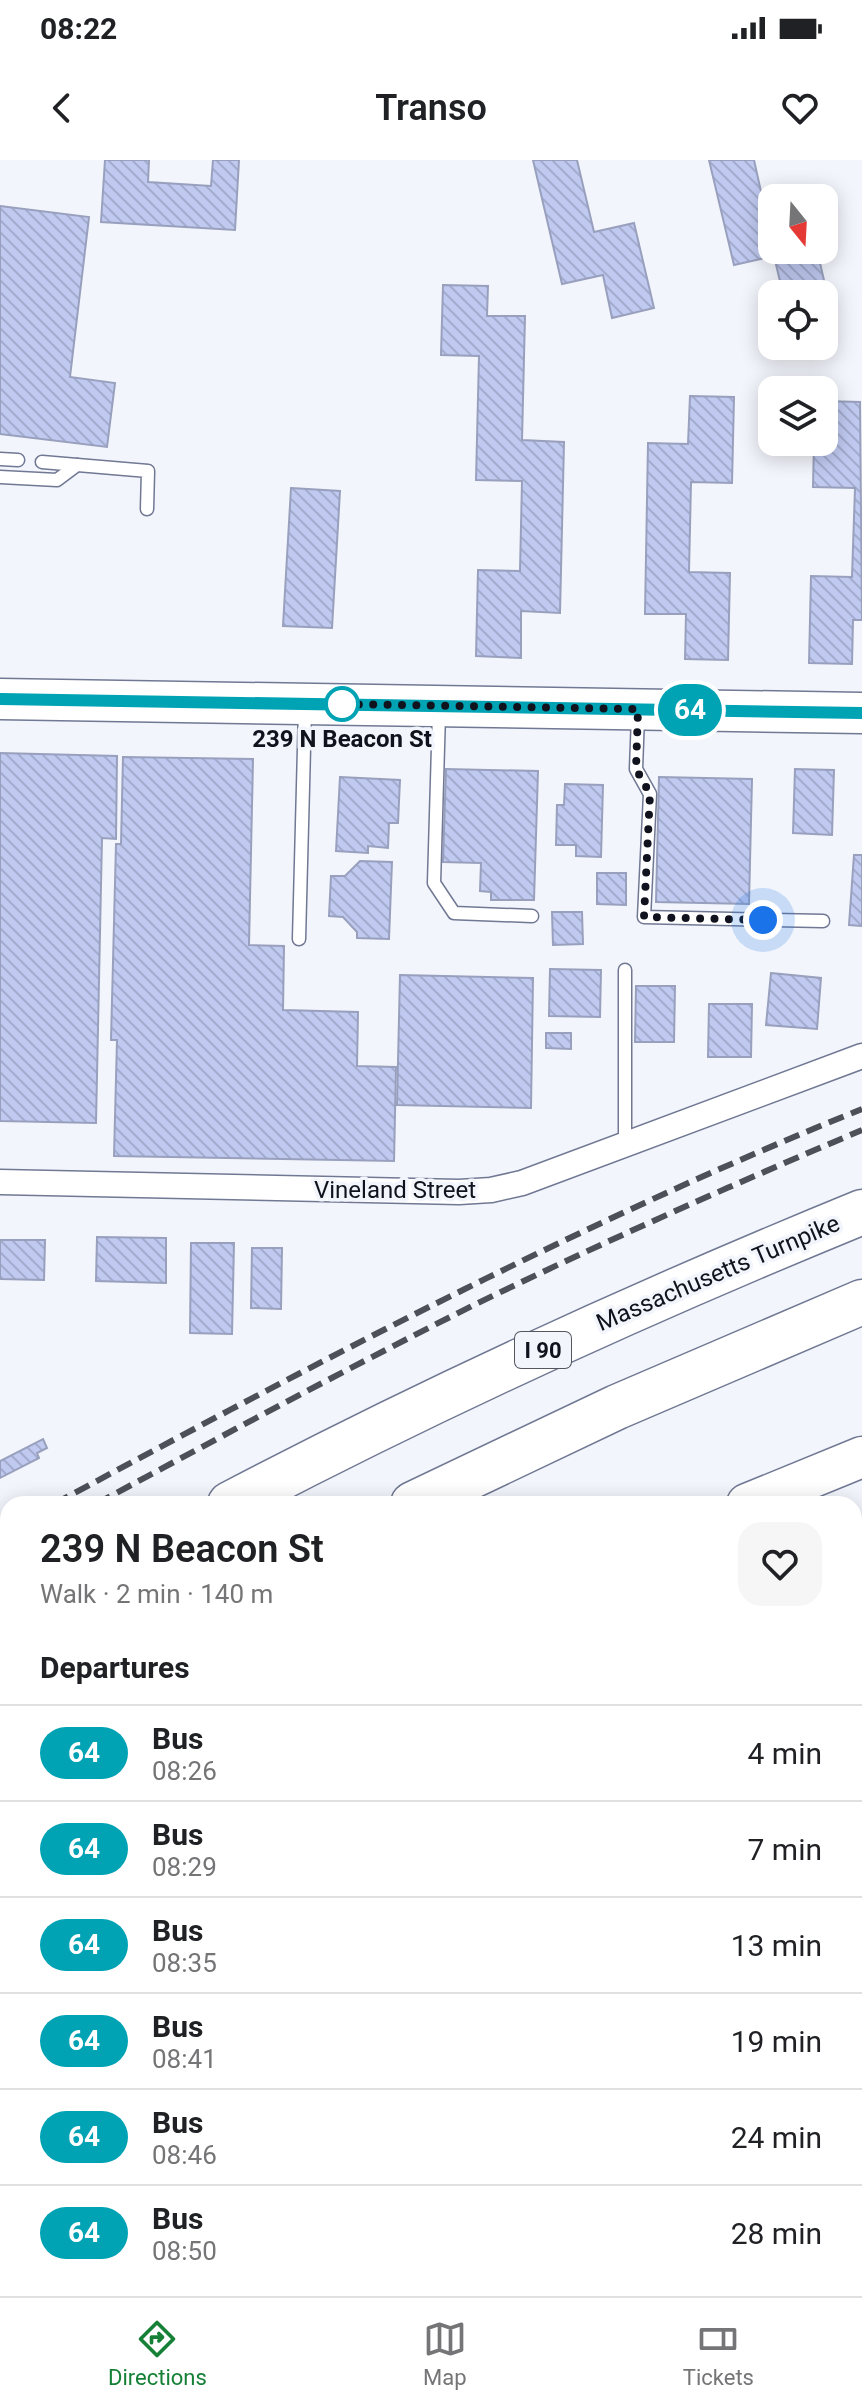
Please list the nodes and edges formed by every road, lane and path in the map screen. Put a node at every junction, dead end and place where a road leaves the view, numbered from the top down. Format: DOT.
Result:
graph roads {
  1 [pos="0,459"];
  2 [pos="18,460"];
  3 [pos="42,462"];
  4 [pos="77,465"];
  5 [pos="0,477"];
  6 [pos="147,509"];
  7 [pos="0,699"];
  8 [pos="305,704"];
  9 [pos="439,706"];
  10 [pos="638,709"];
  11 [pos="862,713"];
  12 [pos="532,916"];
  13 [pos="823,921"];
  14 [pos="299,939"];
  15 [pos="625,970"];
  16 [pos="862,1056"];
  17 [pos="625,1144"];
  18 [pos="0,1182"];
  19 [pos="862,1212"];
  20 [pos="862,1302"];
  21 [pos="862,1457"];
  22 [pos="246,1496"];
  23 [pos="430,1496"];
  24 [pos="767,1496"];
  1 -- 2 [label="lane"];
  3 -- 4 [label="lane"];
  4 -- 5 [label="lane"];
  4 -- 6 [label="lane"];
  7 -- 8 [label="main road"];
  8 -- 9 [label="main road"];
  8 -- 14 [label="lane"];
  9 -- 10 [label="main road"];
  9 -- 12 [label="lane"];
  10 -- 11 [label="main road"];
  10 -- 13 [label="lane"];
  15 -- 17 [label="lane"];
  16 -- 17 [label="street, Vineland Street"];
  17 -- 18 [label="street, Vineland Street"];
  19 -- 22 [label="highway, Massachusetts Turnpike / I 90"];
  20 -- 23 [label="highway"];
  21 -- 24 [label="main road"];
}
